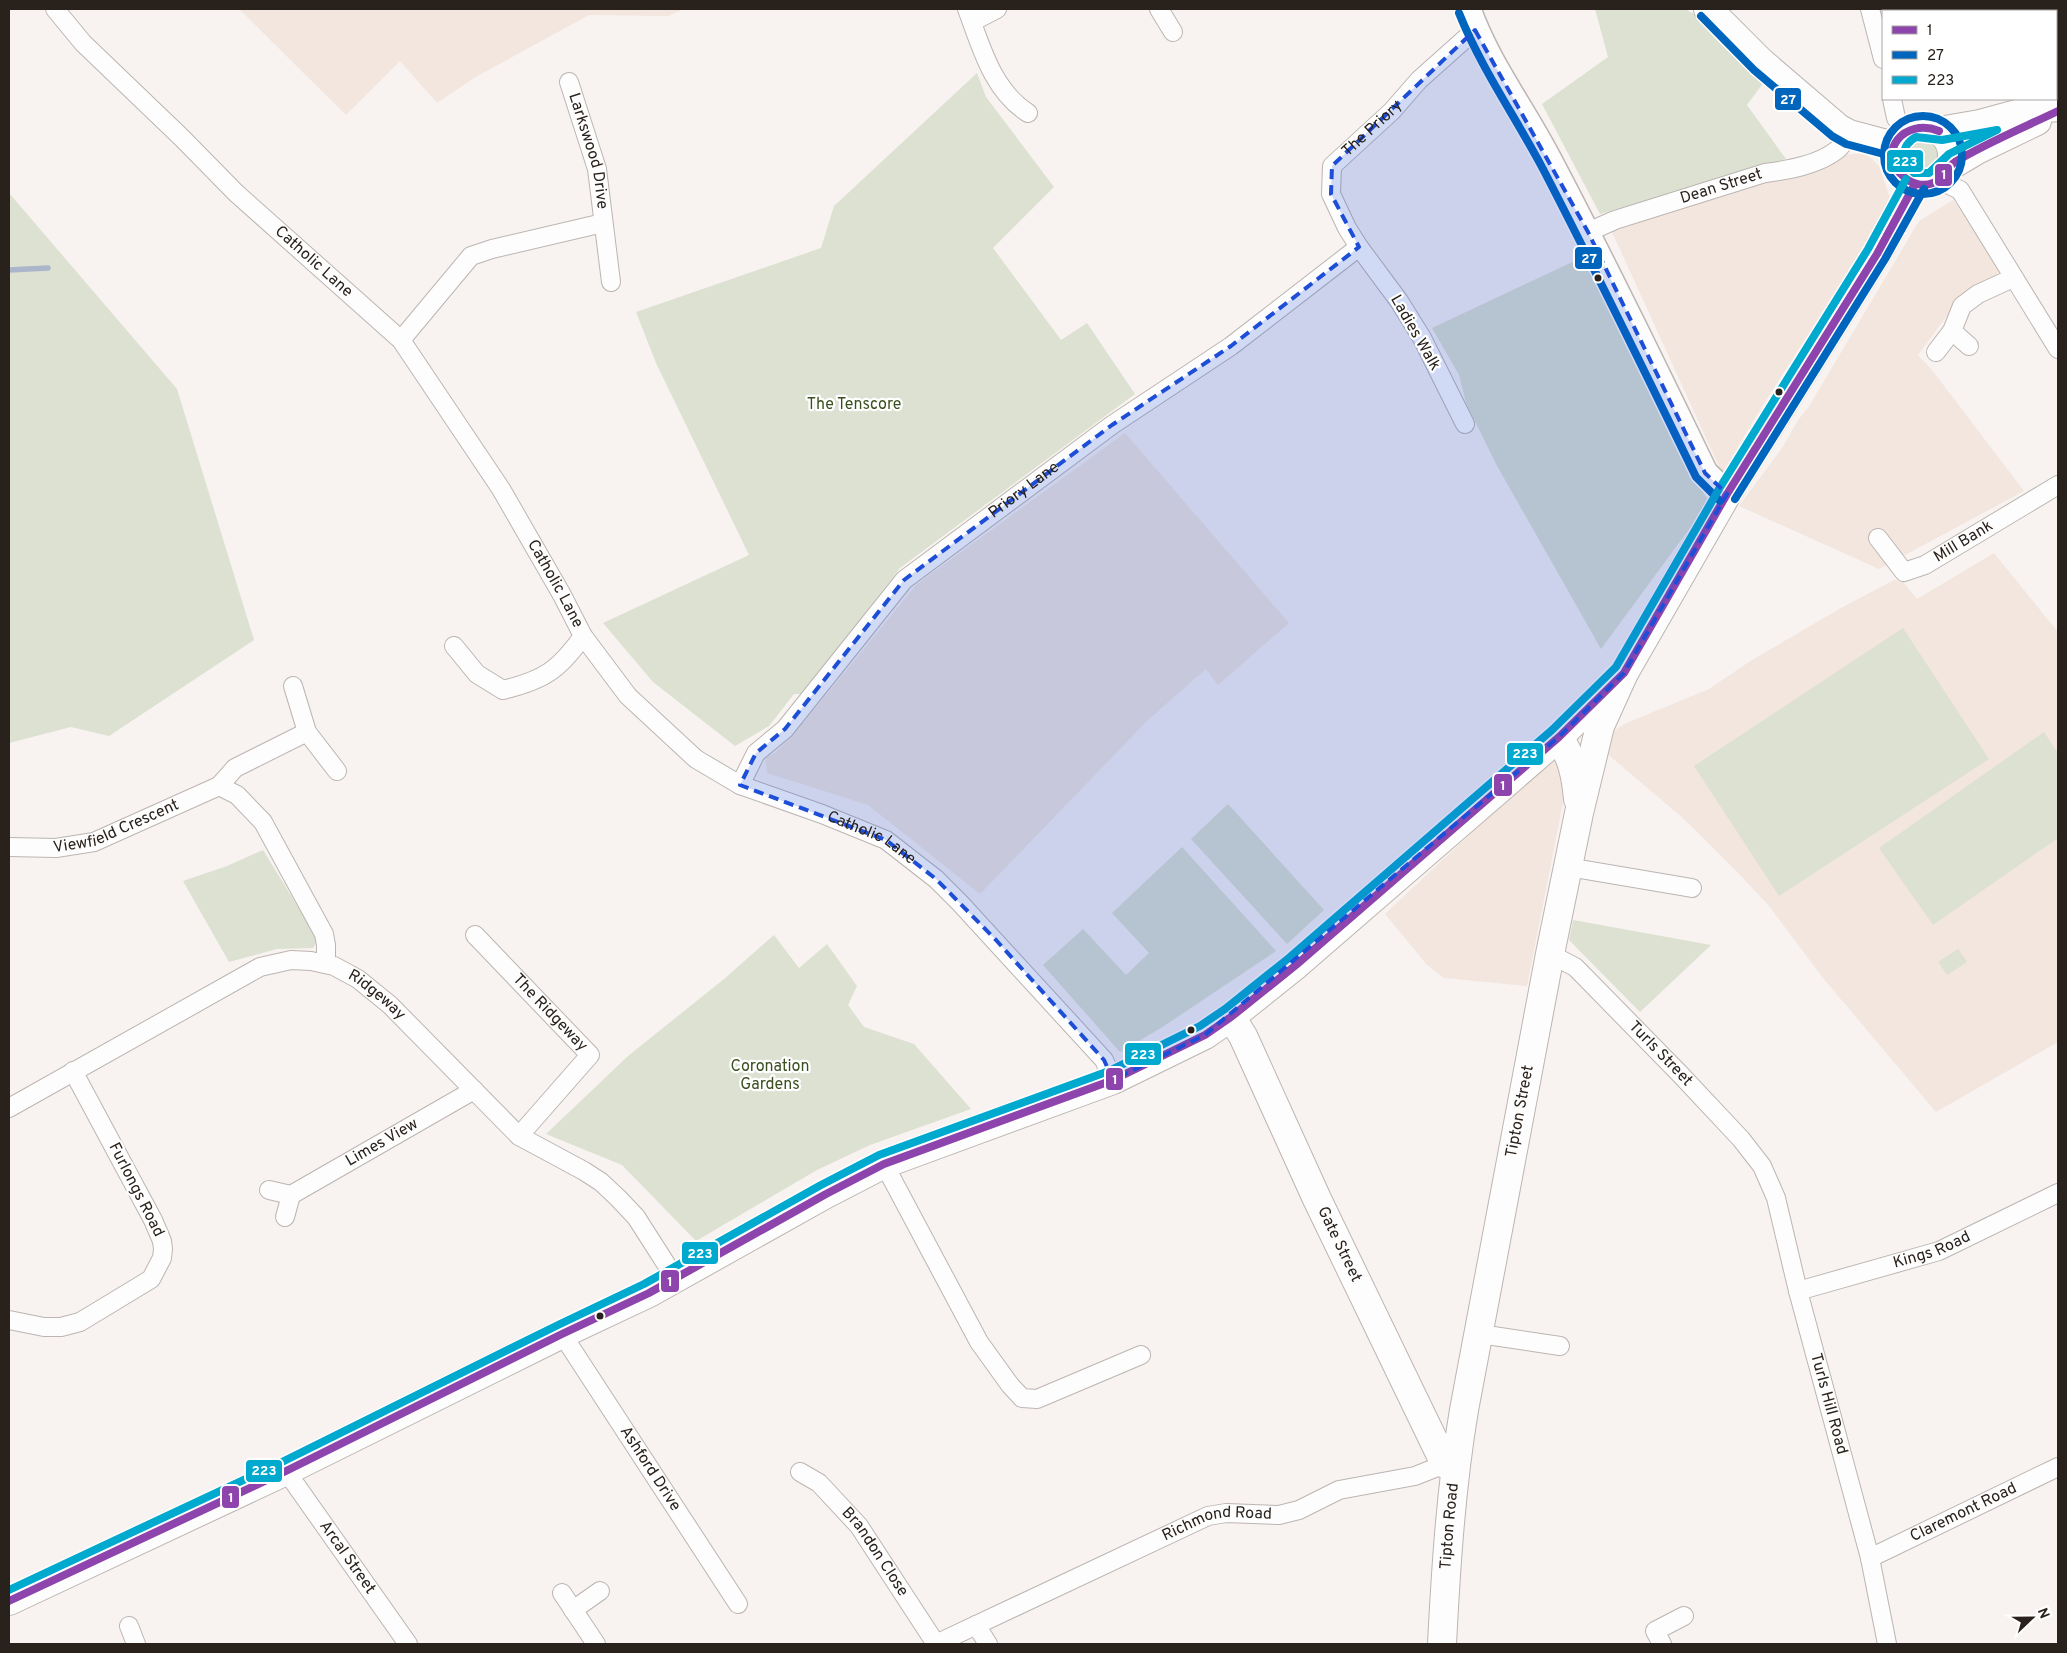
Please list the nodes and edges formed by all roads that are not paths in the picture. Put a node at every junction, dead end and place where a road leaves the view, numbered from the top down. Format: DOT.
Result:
graph roads {
  1 [pos="55,9"];
  2 [pos="997,9"];
  3 [pos="1159,9"];
  4 [pos="1708,9"];
  5 [pos="1870,9"];
  6 [pos="969,15"];
  7 [pos="1472,20"];
  8 [pos="1173,32"];
  9 [pos="1882,55"];
  10 [pos="569,82"];
  11 [pos="1892,100"];
  12 [pos="2058,107"];
  13 [pos="2058,111"];
  14 [pos="1028,113"];
  15 [pos="1939,131"];
  16 [pos="1849,134"];
  17 [pos="1900,138"];
  18 [pos="1934,177"];
  19 [pos="603,222"];
  20 [pos="1588,232"];
  21 [pos="1358,247"];
  22 [pos="2013,278"];
  23 [pos="611,282"];
  24 [pos="1952,330"];
  25 [pos="401,340"];
  26 [pos="1970,346"];
  27 [pos="2058,349"];
  28 [pos="1936,352"];
  29 [pos="1465,424"];
  30 [pos="2058,485"];
  31 [pos="1727,494"];
  32 [pos="1878,538"];
  33 [pos="582,636"];
  34 [pos="454,646"];
  35 [pos="1624,673"];
  36 [pos="293,686"];
  37 [pos="307,732"];
  38 [pos="1559,737"];
  39 [pos="337,772"];
  40 [pos="740,785"];
  41 [pos="219,786"];
  42 [pos="1579,813"];
  43 [pos="9,847"];
  44 [pos="1568,867"];
  45 [pos="1692,888"];
  46 [pos="476,935"];
  47 [pos="1550,954"];
  48 [pos="326,964"];
  49 [pos="1231,1017"];
  50 [pos="73,1070"];
  51 [pos="1112,1080"];
  52 [pos="474,1090"];
  53 [pos="9,1108"];
  54 [pos="519,1136"];
  55 [pos="884,1164"];
  56 [pos="1762,1166"];
  57 [pos="269,1190"];
  58 [pos="2058,1193"];
  59 [pos="291,1195"];
  60 [pos="285,1216"];
  61 [pos="675,1278"];
  62 [pos="1798,1291"];
  63 [pos="9,1320"];
  64 [pos="562,1334"];
  65 [pos="1480,1334"];
  66 [pos="1560,1346"];
  67 [pos="1142,1355"];
  68 [pos="1464,1410"];
  69 [pos="1450,1465"];
  70 [pos="2058,1467"];
  71 [pos="286,1471"];
  72 [pos="800,1472"];
  73 [pos="1870,1558"];
  74 [pos="600,1591"];
  75 [pos="562,1593"];
  76 [pos="9,1600"];
  77 [pos="738,1604"];
  78 [pos="574,1610"];
  79 [pos="1684,1616"];
  80 [pos="976,1625"];
  81 [pos="129,1626"];
  82 [pos="136,1644"];
  83 [pos="408,1644"];
  84 [pos="596,1644"];
  85 [pos="936,1644"];
  86 [pos="988,1644"];
  87 [pos="1442,1644"];
  88 [pos="1662,1644"];
  89 [pos="1887,1644"];
  1 -- 25 [label="street, Catholic Lane"];
  2 -- 6 [label="street"];
  3 -- 8 [label="street"];
  4 -- 16 [label="main road"];
  5 -- 9 [label="street"];
  6 -- 14 [label="street"];
  7 -- 20 [label="main road"];
  7 -- 21 [label="street, The Priory"];
  10 -- 19 [label="street, Larkswood Drive"];
  11 -- 17 [label="street"];
  12 -- 15 [label="main road"];
  13 -- 18 [label="main road"];
  15 -- 17 [label="main road"];
  15 -- 18 [label="main road"];
  16 -- 17 [label="main road"];
  16 -- 20 [label="street, Dean Street"];
  17 -- 18 [label="main road"];
  18 -- 22 [label="street"];
  18 -- 31 [label="main road"];
  19 -- 23 [label="street, Larkswood Drive"];
  19 -- 25 [label="street, Larkswood Drive"];
  20 -- 31 [label="main road"];
  21 -- 29 [label="street, Ladies Walk"];
  21 -- 40 [label="street, Priory Lane"];
  22 -- 24 [label="street"];
  22 -- 27 [label="street"];
  24 -- 26 [label="street"];
  24 -- 28 [label="street"];
  25 -- 33 [label="street, Catholic Lane"];
  30 -- 32 [label="street, Mill Bank"];
  31 -- 35 [label="main road"];
  33 -- 34 [label="street"];
  33 -- 40 [label="street, Catholic Lane"];
  35 -- 38 [label="main road"];
  35 -- 42 [label="main road, Tipton Street"];
  36 -- 37 [label="street"];
  37 -- 39 [label="street"];
  37 -- 41 [label="street, Viewfield Crescent"];
  38 -- 42 [label="main road, Tipton Street"];
  38 -- 49 [label="main road"];
  40 -- 51 [label="street, Catholic Lane"];
  41 -- 43 [label="street, Viewfield Crescent"];
  41 -- 48 [label="street"];
  42 -- 44 [label="main road, Tipton Street"];
  44 -- 45 [label="street"];
  44 -- 47 [label="main road, Tipton Street"];
  46 -- 54 [label="street, The Ridgeway"];
  47 -- 56 [label="street, Turls Street"];
  47 -- 65 [label="main road, Tipton Street"];
  48 -- 50 [label="street, Ridgeway"];
  48 -- 52 [label="street, Ridgeway"];
  49 -- 51 [label="main road"];
  49 -- 69 [label="main road, Gate Street"];
  50 -- 53 [label="street, Ridgeway"];
  50 -- 63 [label="street, Furlongs Road"];
  51 -- 55 [label="main road"];
  52 -- 54 [label="street, Ridgeway"];
  52 -- 59 [label="street, Limes View"];
  54 -- 61 [label="street, Ridgeway"];
  55 -- 61 [label="main road"];
  55 -- 67 [label="street"];
  56 -- 62 [label="street, Turls Hill Road"];
  57 -- 59 [label="street"];
  58 -- 62 [label="street, Kings Road"];
  59 -- 60 [label="street"];
  61 -- 64 [label="main road"];
  62 -- 73 [label="street, Turls Hill Road"];
  64 -- 71 [label="main road"];
  64 -- 77 [label="street, Ashford Drive"];
  65 -- 66 [label="street"];
  65 -- 68 [label="main road, Tipton Street"];
  68 -- 69 [label="main road, Tipton Road"];
  69 -- 80 [label="street, Richmond Road"];
  69 -- 87 [label="main road, Tipton Road"];
  70 -- 73 [label="street, Claremont Road"];
  71 -- 76 [label="main road"];
  71 -- 83 [label="street, Arcal Street"];
  72 -- 85 [label="street, Brandon Close"];
  73 -- 89 [label="street, Turls Hill Road"];
  74 -- 78 [label="street"];
  75 -- 78 [label="street"];
  78 -- 84 [label="street"];
  79 -- 88 [label="street"];
  80 -- 85 [label="street, Richmond Road"];
  80 -- 86 [label="street"];
  81 -- 82 [label="street"];
}
